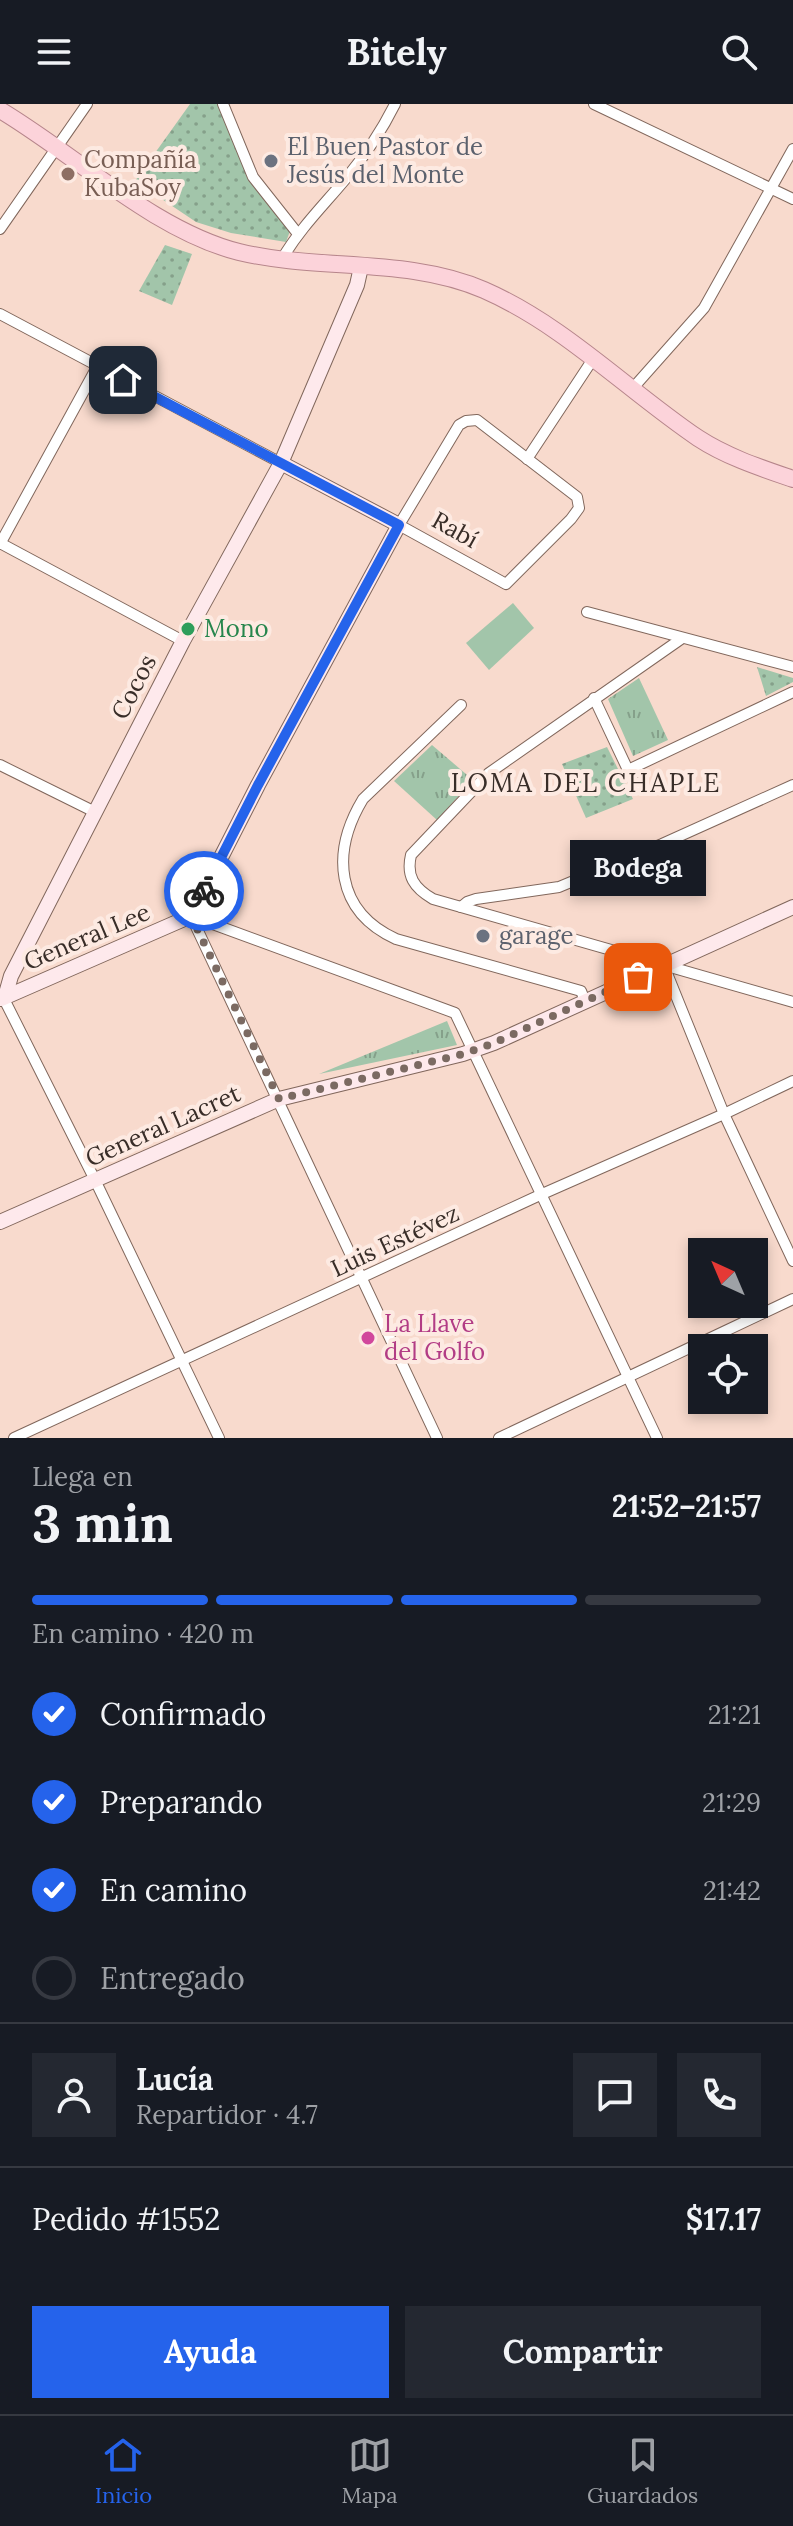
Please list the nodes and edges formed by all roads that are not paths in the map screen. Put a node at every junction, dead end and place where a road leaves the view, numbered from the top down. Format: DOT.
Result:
graph roads {
  1 [pos="87,104"];
  2 [pos="223,104"];
  3 [pos="395,104"];
  4 [pos="601,106"];
  5 [pos="0,110"];
  6 [pos="57,146"];
  7 [pos="793,149"];
  8 [pos="771,189"];
  9 [pos="793,199"];
  10 [pos="0,229"];
  11 [pos="298,234"];
  12 [pos="282,259"];
  13 [pos="361,267"];
  14 [pos="0,314"];
  15 [pos="593,359"];
  16 [pos="97,367"];
  17 [pos="633,388"];
  18 [pos="527,459"];
  19 [pos="281,463"];
  20 [pos="793,479"];
  21 [pos="399,525"];
  22 [pos="0,544"];
  23 [pos="587,612"];
  24 [pos="681,639"];
  25 [pos="183,641"];
  26 [pos="793,667"];
  27 [pos="793,692"];
  28 [pos="594,698"];
  29 [pos="461,705"];
  30 [pos="0,765"];
  31 [pos="628,770"];
  32 [pos="793,785"];
  33 [pos="636,787"];
  34 [pos="95,812"];
  35 [pos="461,907"];
  36 [pos="793,907"];
  37 [pos="191,916"];
  38 [pos="664,966"];
  39 [pos="2,997"];
  40 [pos="585,1001"];
  41 [pos="793,1002"];
  42 [pos="473,1050"];
  43 [pos="793,1081"];
  44 [pos="279,1099"];
  45 [pos="724,1114"];
  46 [pos="95,1180"];
  47 [pos="540,1195"];
  48 [pos="0,1222"];
  49 [pos="793,1261"];
  50 [pos="361,1279"];
  51 [pos="793,1299"];
  52 [pos="182,1360"];
  53 [pos="629,1376"];
  54 [pos="14,1438"];
  55 [pos="219,1438"];
  56 [pos="437,1438"];
  57 [pos="499,1438"];
  58 [pos="657,1438"];
  1 -- 6 [label="street"];
  2 -- 11 [label="street"];
  3 -- 11 [label="street"];
  4 -- 8 [label="street"];
  5 -- 6 [label="main road"];
  6 -- 10 [label="street"];
  6 -- 12 [label="main road"];
  7 -- 8 [label="street"];
  8 -- 9 [label="street"];
  8 -- 17 [label="street"];
  11 -- 12 [label="street"];
  12 -- 13 [label="main road"];
  13 -- 15 [label="main road"];
  13 -- 19 [label="street, Cocos"];
  14 -- 16 [label="street, Rabí"];
  15 -- 17 [label="main road"];
  15 -- 18 [label="street"];
  16 -- 19 [label="street, Rabí"];
  16 -- 22 [label="street"];
  17 -- 20 [label="main road"];
  18 -- 21 [label="street"];
  18 -- 21 [label="street, Rabí"];
  19 -- 21 [label="street, Rabí"];
  19 -- 25 [label="street, Cocos"];
  21 -- 37 [label="street"];
  22 -- 25 [label="street"];
  23 -- 24 [label="street"];
  24 -- 26 [label="street"];
  24 -- 28 [label="street"];
  25 -- 34 [label="street, Cocos"];
  27 -- 31 [label="street"];
  28 -- 31 [label="street"];
  28 -- 35 [label="street"];
  29 -- 40 [label="street"];
  30 -- 34 [label="street"];
  31 -- 33 [label="street"];
  32 -- 35 [label="street"];
  34 -- 39 [label="street, Cocos"];
  35 -- 38 [label="street"];
  36 -- 38 [label="street, General Lacret"];
  37 -- 39 [label="street, General Lee"];
  37 -- 42 [label="street"];
  37 -- 44 [label="street"];
  38 -- 40 [label="street, General Lacret"];
  38 -- 41 [label="street"];
  38 -- 45 [label="street"];
  39 -- 46 [label="street"];
  40 -- 42 [label="street, General Lacret"];
  42 -- 44 [label="street, General Lacret"];
  42 -- 47 [label="street"];
  43 -- 45 [label="street, Luis Estévez"];
  44 -- 46 [label="street, General Lacret"];
  44 -- 50 [label="street"];
  45 -- 47 [label="street, Luis Estévez"];
  45 -- 49 [label="street"];
  46 -- 48 [label="street, General Lacret"];
  46 -- 52 [label="street"];
  47 -- 50 [label="street, Luis Estévez"];
  47 -- 53 [label="street"];
  50 -- 52 [label="street, Luis Estévez"];
  50 -- 56 [label="street"];
  51 -- 53 [label="street"];
  52 -- 54 [label="street, Luis Estévez"];
  52 -- 55 [label="street"];
  53 -- 57 [label="street"];
  53 -- 58 [label="street"];
}
